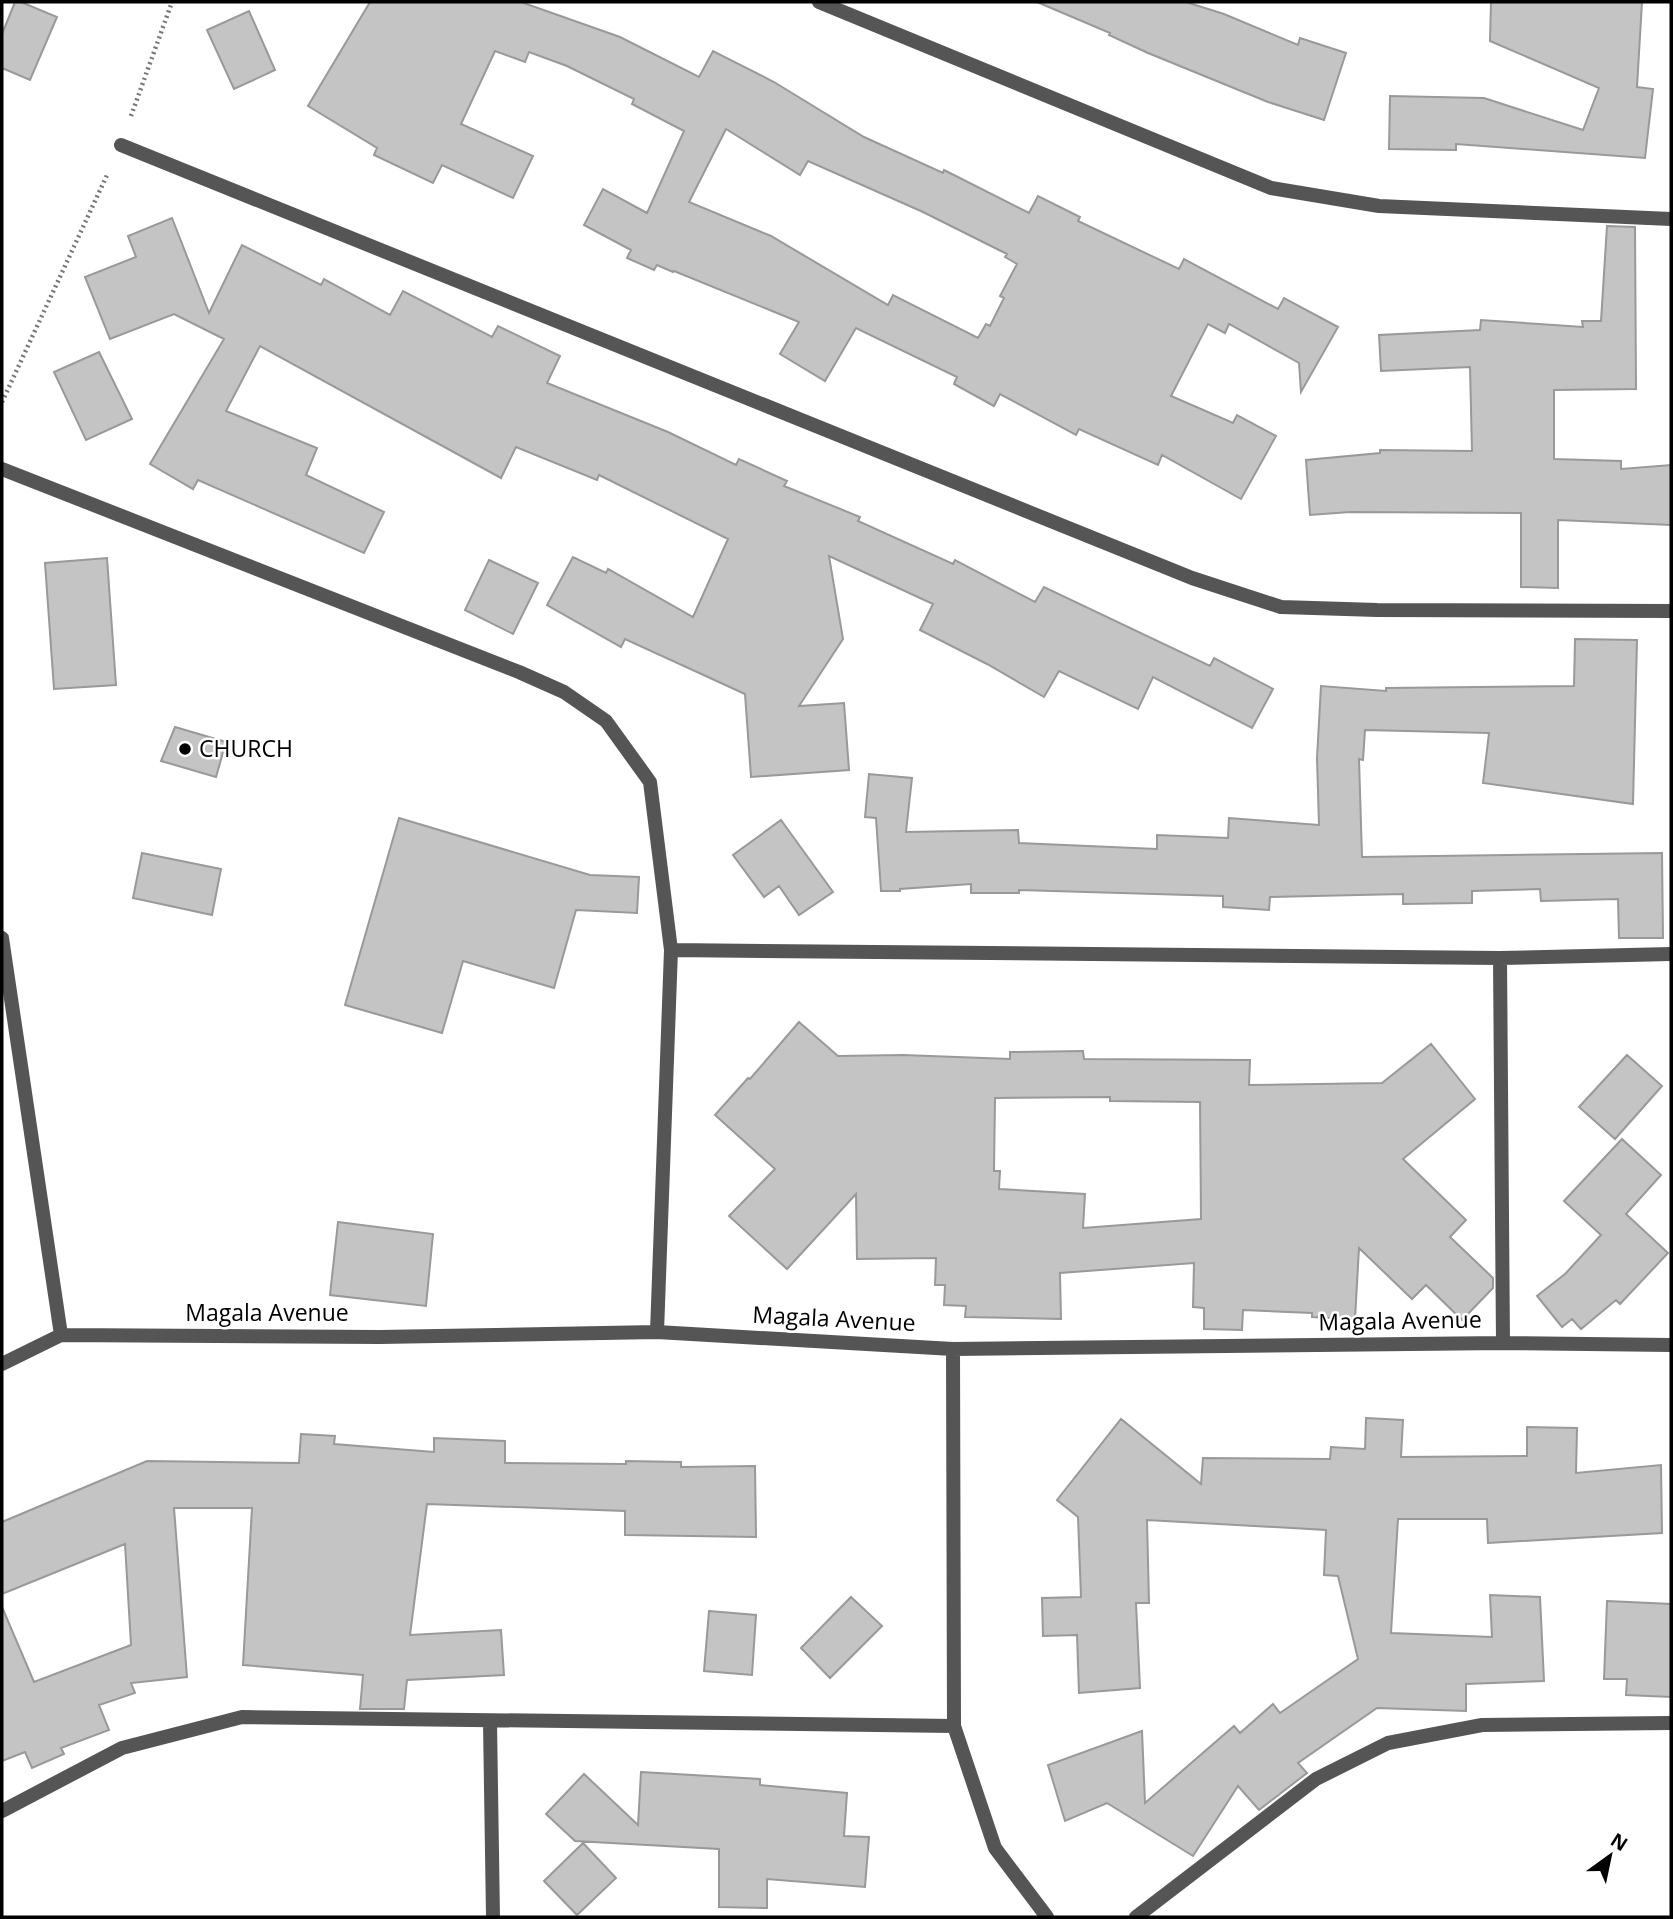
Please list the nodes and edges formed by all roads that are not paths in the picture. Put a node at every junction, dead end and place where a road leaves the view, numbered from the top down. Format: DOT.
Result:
graph roads {
  1 [pos="818,2"];
  2 [pos="121,145"];
  3 [pos="1671,219"];
  4 [pos="2,469"];
  5 [pos="1671,611"];
  6 [pos="2,938"];
  7 [pos="671,950"];
  8 [pos="1671,954"];
  9 [pos="1500,958"];
  10 [pos="657,1332"];
  11 [pos="61,1335"];
  12 [pos="1503,1343"];
  13 [pos="1671,1345"];
  14 [pos="953,1349"];
  15 [pos="2,1364"];
  16 [pos="490,1722"];
  17 [pos="1671,1723"];
  18 [pos="954,1726"];
  19 [pos="2,1811"];
  20 [pos="493,1917"];
  21 [pos="1047,1917"];
  22 [pos="1136,1917"];
  1 -- 3 [label="street"];
  2 -- 5 [label="street"];
  4 -- 7 [label="street"];
  6 -- 11 [label="street"];
  7 -- 9 [label="street"];
  7 -- 10 [label="street"];
  8 -- 9 [label="street"];
  9 -- 12 [label="street"];
  10 -- 11 [label="street, Magala Avenue"];
  10 -- 14 [label="street, Magala Avenue"];
  11 -- 15 [label="street, Magala Avenue"];
  12 -- 13 [label="street, Magala Avenue"];
  12 -- 14 [label="street, Magala Avenue"];
  14 -- 18 [label="street"];
  16 -- 18 [label="street"];
  16 -- 19 [label="street"];
  16 -- 20 [label="street"];
  17 -- 22 [label="street"];
  18 -- 21 [label="street"];
}
